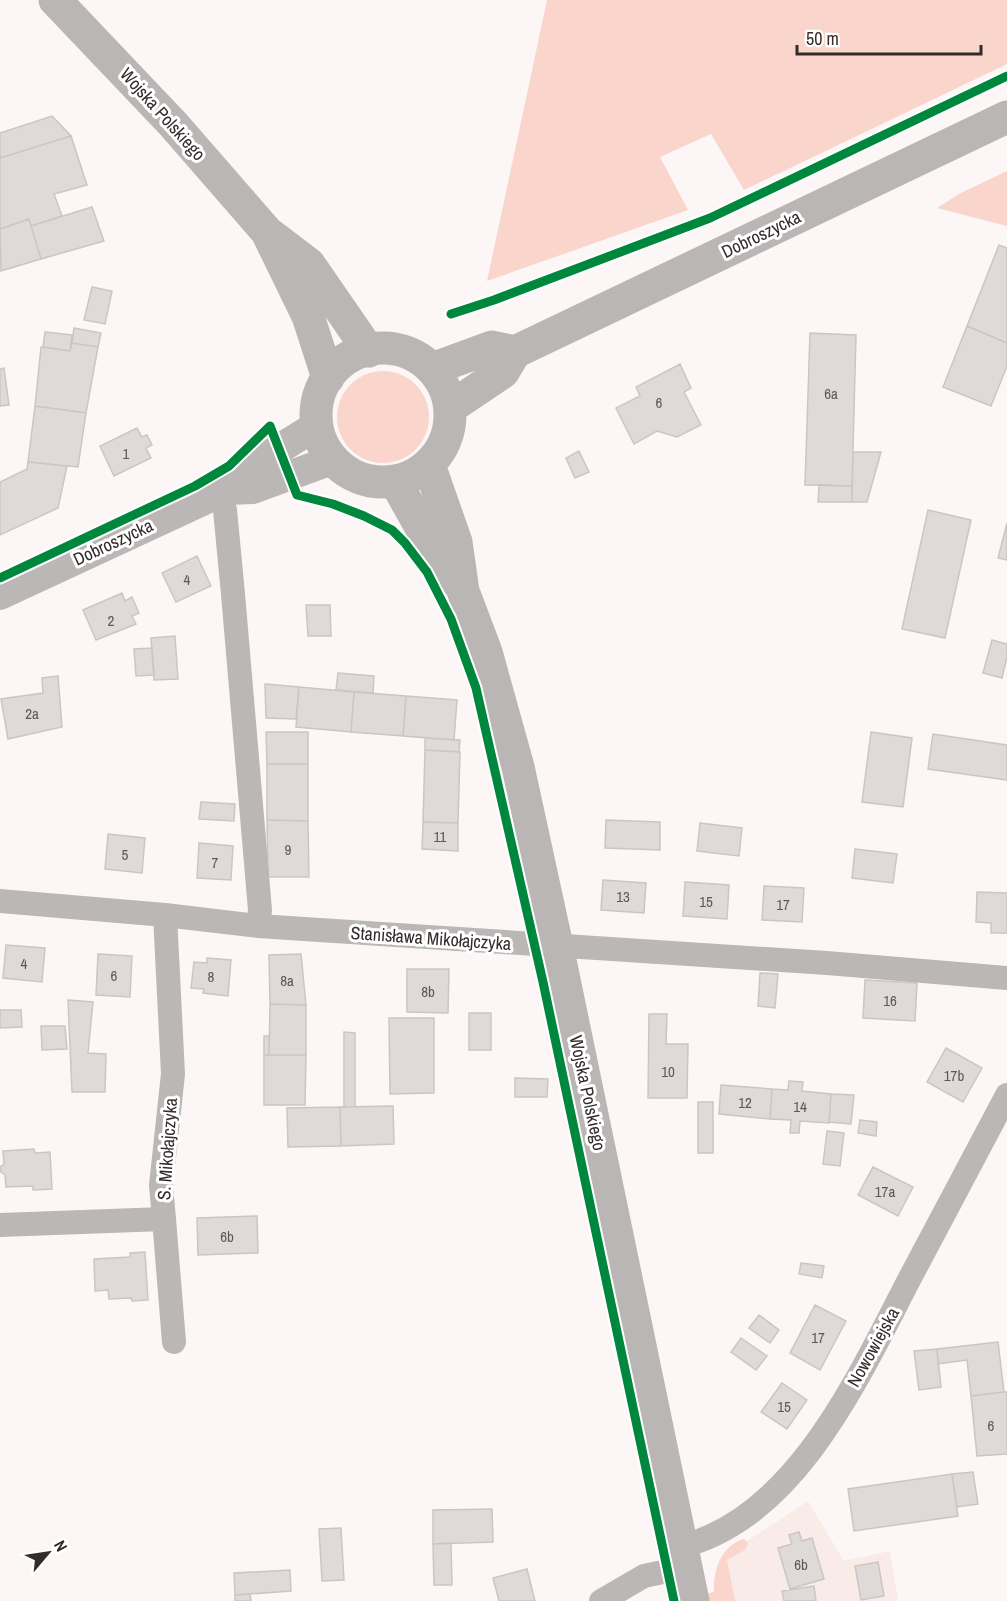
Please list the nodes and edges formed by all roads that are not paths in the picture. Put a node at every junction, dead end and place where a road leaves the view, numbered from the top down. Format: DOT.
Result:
graph roads {
  1 [pos="55,0"];
  2 [pos="1007,117"];
  3 [pos="267,232"];
  4 [pos="369,351"];
  5 [pos="515,352"];
  6 [pos="432,369"];
  7 [pos="328,378"];
  8 [pos="451,407"];
  9 [pos="316,426"];
  10 [pos="332,460"];
  11 [pos="429,465"];
  12 [pos="395,481"];
  13 [pos="222,491"];
  14 [pos="463,591"];
  15 [pos="0,595"];
  16 [pos="0,901"];
  17 [pos="165,915"];
  18 [pos="258,926"];
  19 [pos="557,945"];
  20 [pos="1007,978"];
  21 [pos="1007,1095"];
  22 [pos="164,1219"];
  23 [pos="0,1225"];
  24 [pos="174,1342"];
  25 [pos="684,1557"];
  26 [pos="601,1601"];
  27 [pos="693,1601"];
  1 -- 3 [label="main road, Wojska Polskiego"];
  2 -- 5 [label="main road, Dobroszycka"];
  3 -- 4 [label="main road, Wojska Polskiego"];
  3 -- 7 [label="main road, Wojska Polskiego"];
  4 -- 6 [label="main road"];
  4 -- 7 [label="main road"];
  5 -- 6 [label="main road"];
  5 -- 8 [label="main road, Dobroszycka"];
  6 -- 8 [label="main road"];
  7 -- 9 [label="main road"];
  8 -- 11 [label="main road"];
  9 -- 10 [label="main road"];
  9 -- 13 [label="street, Dobroszycka"];
  10 -- 12 [label="main road"];
  10 -- 13 [label="street, Dobroszycka"];
  11 -- 12 [label="main road"];
  11 -- 14 [label="main road, Wojska Polskiego"];
  12 -- 14 [label="main road, Wojska Polskiego"];
  13 -- 15 [label="street, Dobroszycka"];
  13 -- 18 [label="street"];
  14 -- 19 [label="main road, Wojska Polskiego"];
  16 -- 17 [label="street, Stanisława Mikołajczyka"];
  17 -- 18 [label="street, Stanisława Mikołajczyka"];
  17 -- 22 [label="street, S. Mikołajczyka"];
  18 -- 19 [label="street, Stanisława Mikołajczyka"];
  19 -- 20 [label="street, Stanisława Mikołajczyka"];
  19 -- 25 [label="main road, Wojska Polskiego"];
  21 -- 25 [label="street, Nowowiejska"];
  22 -- 23 [label="street, S. Mikołajczyka"];
  22 -- 24 [label="street"];
  25 -- 26 [label="street, Nowowiejska"];
  25 -- 27 [label="main road, Wojska Polskiego"];
}
